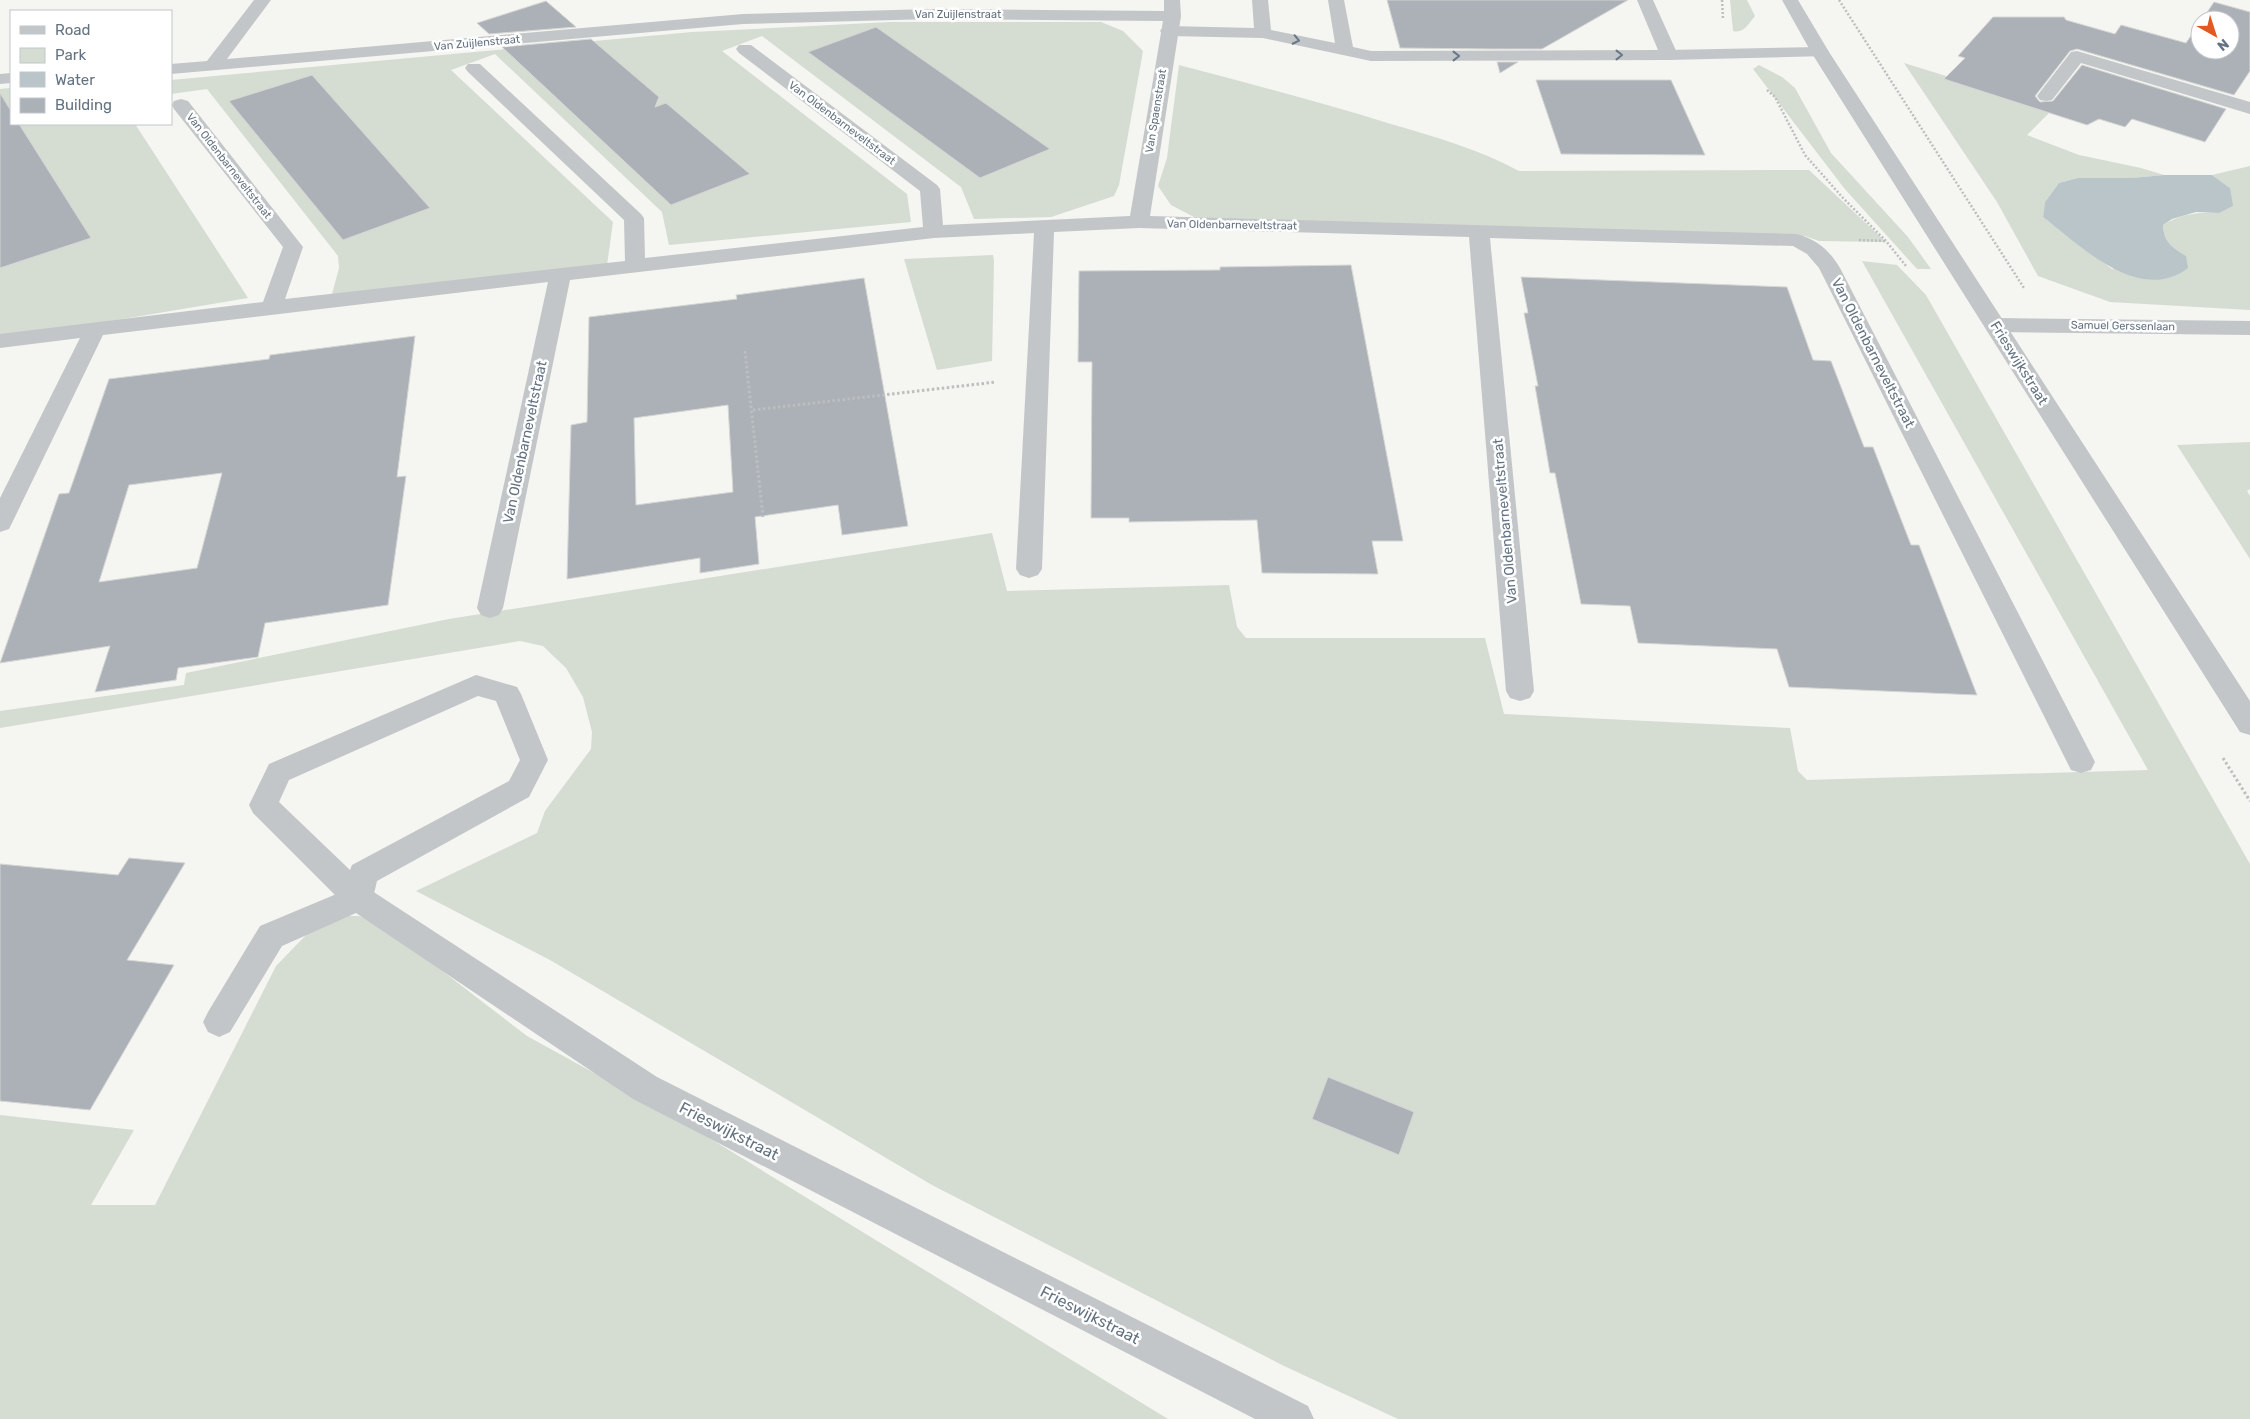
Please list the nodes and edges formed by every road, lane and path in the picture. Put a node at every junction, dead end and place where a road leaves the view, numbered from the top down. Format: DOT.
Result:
graph roads {
  1 [pos="262,0"];
  2 [pos="750,0"];
  3 [pos="1260,0"];
  4 [pos="1336,0"];
  5 [pos="1645,0"];
  6 [pos="1722,0"];
  7 [pos="1790,0"];
  8 [pos="1171,16"];
  9 [pos="743,19"];
  10 [pos="1263,33"];
  11 [pos="744,49"];
  12 [pos="1345,50"];
  13 [pos="1820,52"];
  14 [pos="1669,55"];
  15 [pos="1738,55"];
  16 [pos="212,66"];
  17 [pos="474,68"];
  18 [pos="172,69"];
  19 [pos="2046,96"];
  20 [pos="181,105"];
  21 [pos="2250,108"];
  22 [pos="1139,222"];
  23 [pos="1044,228"];
  24 [pos="1479,231"];
  25 [pos="934,232"];
  26 [pos="635,265"];
  27 [pos="1908,269"];
  28 [pos="560,276"];
  29 [pos="272,307"];
  30 [pos="1996,325"];
  31 [pos="2250,328"];
  32 [pos="95,329"];
  33 [pos="0,341"];
  34 [pos="745,351"];
  35 [pos="1038,377"];
  36 [pos="753,410"];
  37 [pos="763,517"];
  38 [pos="0,523"];
  39 [pos="1029,569"];
  40 [pos="490,608"];
  41 [pos="1520,691"];
  42 [pos="2250,724"];
  43 [pos="2081,762"];
  44 [pos="358,898"];
  45 [pos="218,1022"];
  46 [pos="1295,1419"];
  1 -- 16 [label="street"];
  2 -- 9 [label="street"];
  3 -- 10 [label="street"];
  4 -- 12 [label="street"];
  5 -- 14 [label="street"];
  6 -- 15 [label="path"];
  7 -- 13 [label="street, Frieswijkstraat"];
  8 -- 9 [label="street, Van Zuijlenstraat"];
  8 -- 10 [label="street, Van Zuijlenstraat"];
  8 -- 22 [label="street, Van Spaenstraat"];
  9 -- 16 [label="street, Van Zuijlenstraat"];
  10 -- 12 [label="street, Van Zuijlenstraat, one-way"];
  11 -- 25 [label="street, Van Oldenbarneveltstraat"];
  12 -- 14 [label="street, Van Zuijlenstraat, one-way"];
  13 -- 15 [label="street, Van Zuijlenstraat"];
  13 -- 30 [label="street, Frieswijkstraat"];
  14 -- 15 [label="street, Van Zuijlenstraat"];
  15 -- 27 [label="path"];
  16 -- 18 [label="street, Van Zuijlenstraat"];
  17 -- 26 [label="street"];
  19 -- 21 [label="street"];
  20 -- 29 [label="street, Van Oldenbarneveltstraat"];
  22 -- 23 [label="street, Van Oldenbarneveltstraat"];
  22 -- 24 [label="street, Van Oldenbarneveltstraat"];
  23 -- 25 [label="street, Van Oldenbarneveltstraat"];
  23 -- 35 [label="street"];
  24 -- 41 [label="street, Van Oldenbarneveltstraat"];
  24 -- 43 [label="street, Van Oldenbarneveltstraat"];
  25 -- 26 [label="street, Van Oldenbarneveltstraat"];
  26 -- 28 [label="street, Van Oldenbarneveltstraat"];
  28 -- 29 [label="street, Van Oldenbarneveltstraat"];
  28 -- 40 [label="street, Van Oldenbarneveltstraat"];
  29 -- 32 [label="street, Van Oldenbarneveltstraat"];
  30 -- 31 [label="street, Samuel Gerssenlaan"];
  30 -- 42 [label="street, Frieswijkstraat"];
  32 -- 33 [label="street, Van Oldenbarneveltstraat"];
  32 -- 38 [label="street"];
  34 -- 36 [label="path"];
  35 -- 36 [label="path"];
  35 -- 39 [label="street"];
  36 -- 37 [label="path"];
  44 -- 44 [label="street, Frieswijkstraat"];
  44 -- 45 [label="street"];
  44 -- 46 [label="street, Frieswijkstraat"];
}
